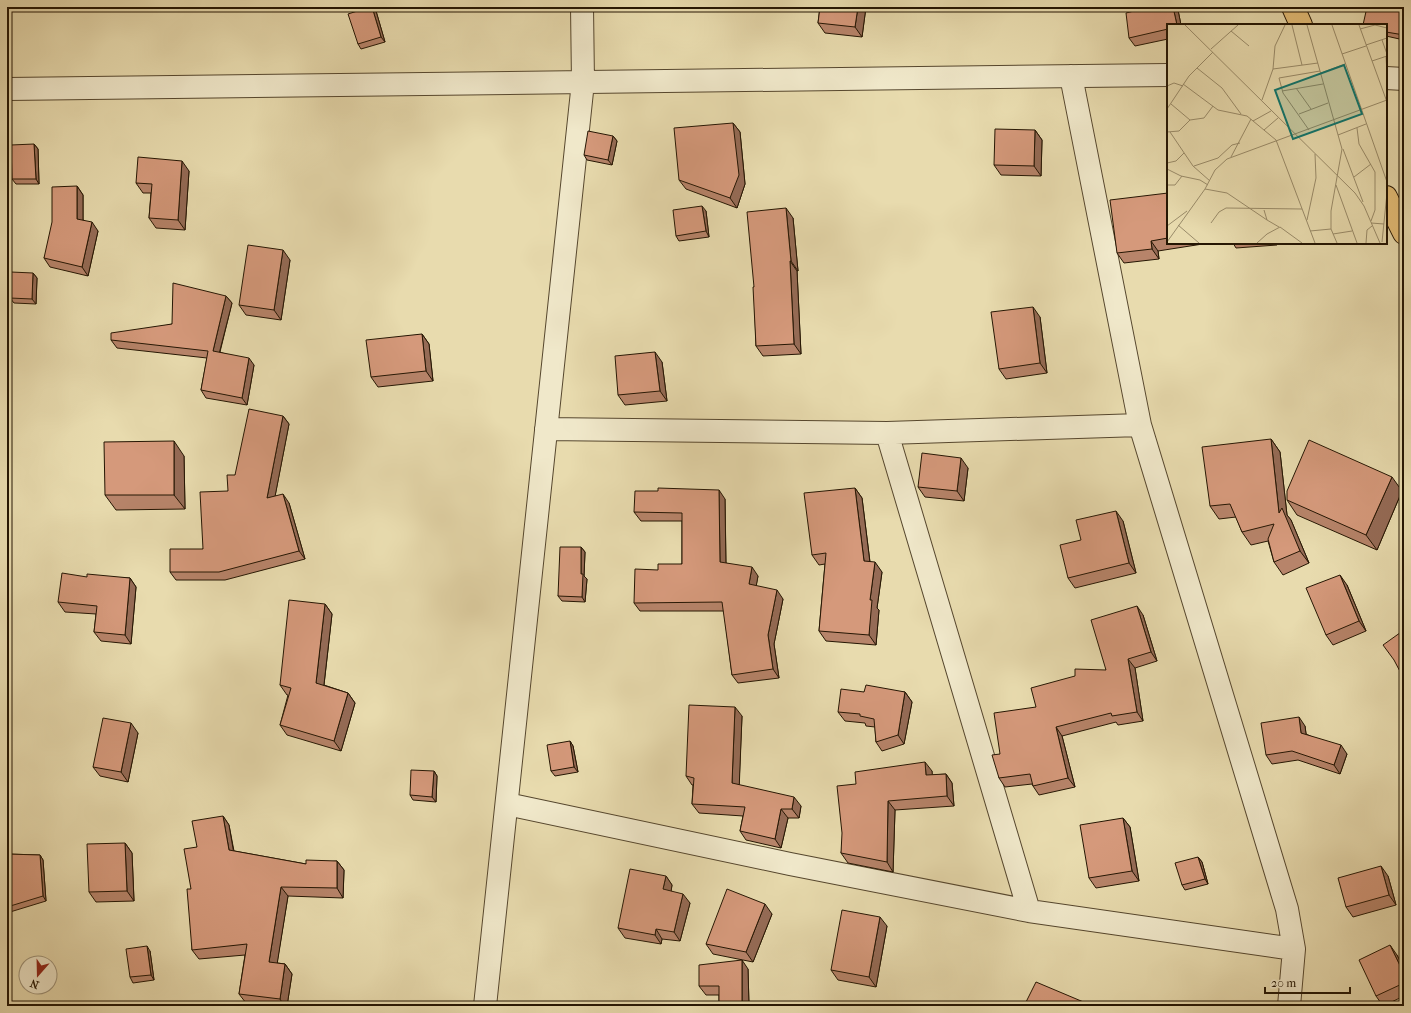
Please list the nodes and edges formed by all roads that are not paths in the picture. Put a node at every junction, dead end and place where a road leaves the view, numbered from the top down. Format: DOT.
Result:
graph roads {
  1 [pos="582,7"];
  2 [pos="1293,7"];
  3 [pos="1301,24"];
  4 [pos="1167,75"];
  5 [pos="1071,76"];
  6 [pos="1387,78"];
  7 [pos="1404,79"];
  8 [pos="583,82"];
  9 [pos="7,89"];
  10 [pos="1387,199"];
  11 [pos="1404,233"];
  12 [pos="1140,425"];
  13 [pos="546,429"];
  14 [pos="887,433"];
  15 [pos="507,804"];
  16 [pos="1029,912"];
  17 [pos="1294,949"];
  18 [pos="485,1006"];
  19 [pos="1289,1006"];
  1 -- 8 [label="street"];
  2 -- 3 [label="main road"];
  4 -- 5 [label="street"];
  5 -- 8 [label="street"];
  5 -- 12 [label="street"];
  6 -- 7 [label="street"];
  8 -- 9 [label="street"];
  8 -- 13 [label="street"];
  10 -- 11 [label="main road"];
  12 -- 14 [label="street"];
  12 -- 17 [label="street"];
  13 -- 14 [label="street"];
  13 -- 15 [label="street"];
  14 -- 16 [label="street"];
  15 -- 16 [label="street"];
  15 -- 18 [label="street"];
  16 -- 17 [label="street"];
  17 -- 19 [label="street"];
}
